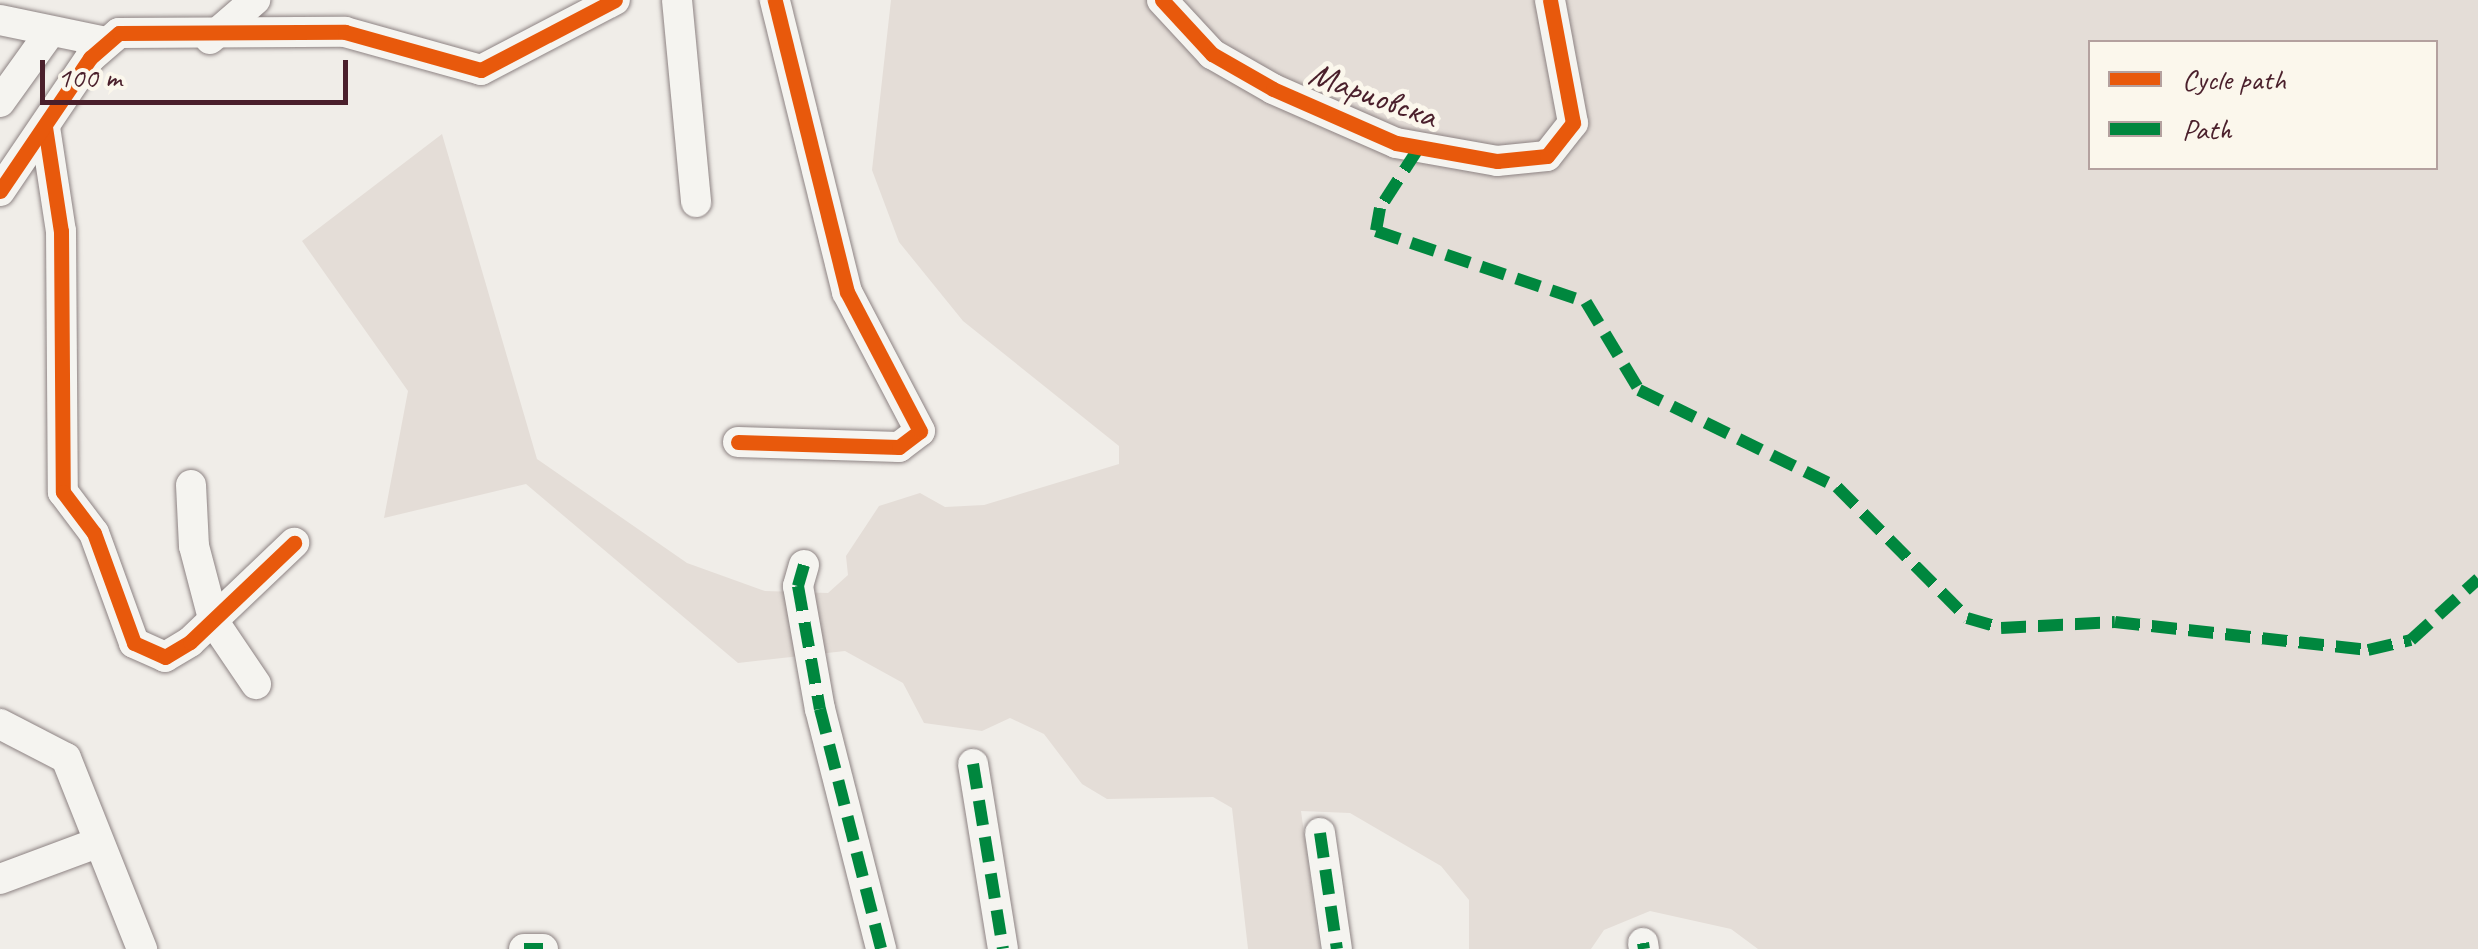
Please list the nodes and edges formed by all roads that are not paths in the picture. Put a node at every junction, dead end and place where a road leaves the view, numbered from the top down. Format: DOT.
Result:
graph roads {
  1 [pos="256,0"];
  2 [pos="615,0"];
  3 [pos="678,0"];
  4 [pos="775,0"];
  5 [pos="1162,0"];
  6 [pos="1550,0"];
  7 [pos="0,20"];
  8 [pos="50,32"];
  9 [pos="210,39"];
  10 [pos="106,42"];
  11 [pos="0,102"];
  12 [pos="45,127"];
  13 [pos="0,191"];
  14 [pos="696,202"];
  15 [pos="738,442"];
  16 [pos="191,485"];
  17 [pos="294,544"];
  18 [pos="804,565"];
  19 [pos="214,622"];
  20 [pos="256,684"];
  21 [pos="0,724"];
  22 [pos="973,764"];
  23 [pos="1320,834"];
  24 [pos="97,843"];
  25 [pos="0,880"];
  26 [pos="142,949"];
  27 [pos="524,949"];
  28 [pos="544,949"];
  29 [pos="880,949"];
  30 [pos="1003,949"];
  31 [pos="1337,949"];
  1 -- 9 [label="street"];
  2 -- 9 [label="street"];
  3 -- 14 [label="street"];
  4 -- 15 [label="street"];
  5 -- 6 [label="street, Мариовска"];
  7 -- 8 [label="street"];
  8 -- 10 [label="street"];
  8 -- 11 [label="street"];
  9 -- 10 [label="street"];
  10 -- 12 [label="street"];
  12 -- 13 [label="street"];
  12 -- 19 [label="street"];
  16 -- 19 [label="street"];
  17 -- 19 [label="street"];
  18 -- 29 [label="street"];
  19 -- 20 [label="street"];
  21 -- 24 [label="street"];
  22 -- 30 [label="street"];
  23 -- 31 [label="street"];
  24 -- 25 [label="street"];
  24 -- 26 [label="street"];
  27 -- 28 [label="street"];
}
